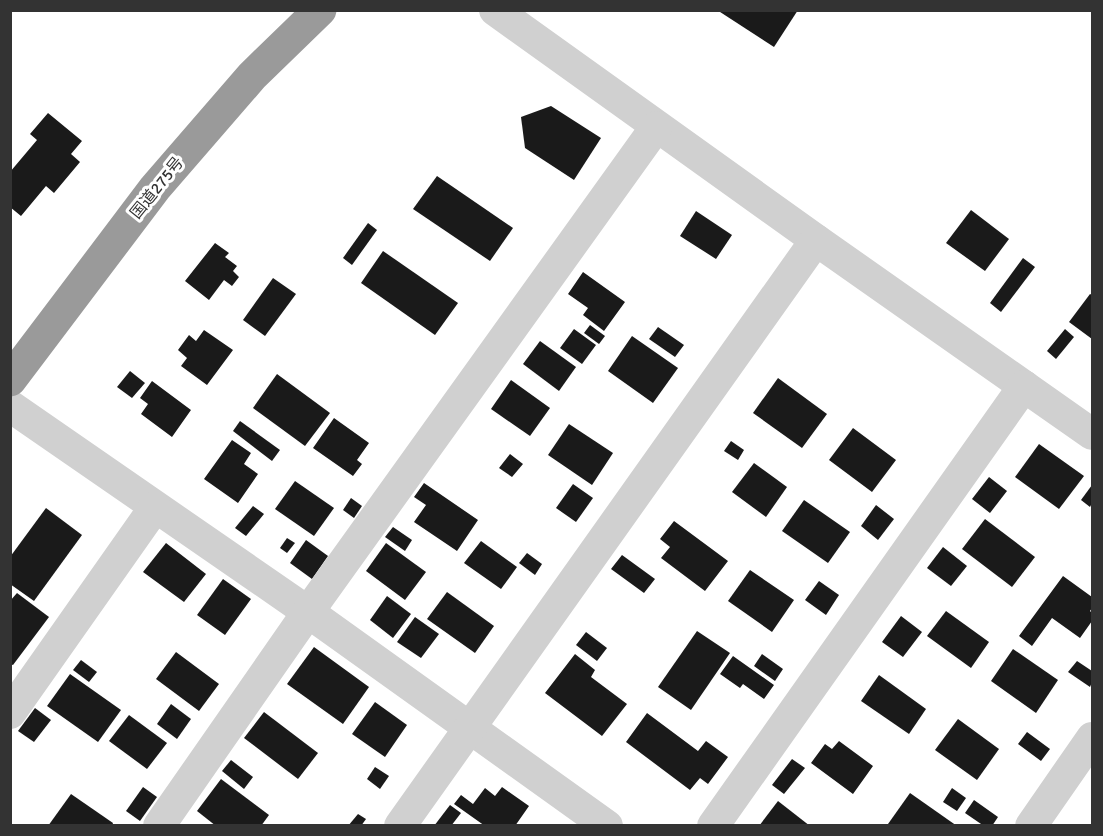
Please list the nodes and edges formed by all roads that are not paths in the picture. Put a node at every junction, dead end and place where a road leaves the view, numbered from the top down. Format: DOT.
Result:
graph roads {
  1 [pos="320,10"];
  2 [pos="495,10"];
  3 [pos="656,127"];
  4 [pos="816,240"];
  5 [pos="10,380"];
  6 [pos="1023,386"];
  7 [pos="10,406"];
  8 [pos="1092,434"];
  9 [pos="155,507"];
  10 [pos="308,612"];
  11 [pos="10,713"];
  12 [pos="470,728"];
  13 [pos="1092,738"];
  14 [pos="159,825"];
  15 [pos="400,825"];
  16 [pos="607,825"];
  17 [pos="713,825"];
  18 [pos="1031,825"];
  1 -- 5 [label="highway, 国道275号"];
  2 -- 3 [label="street"];
  3 -- 4 [label="street"];
  3 -- 10 [label="street"];
  4 -- 6 [label="street"];
  4 -- 12 [label="street"];
  6 -- 8 [label="street"];
  6 -- 17 [label="street"];
  7 -- 9 [label="street"];
  9 -- 10 [label="street"];
  9 -- 11 [label="street"];
  10 -- 12 [label="street"];
  10 -- 14 [label="street"];
  12 -- 15 [label="street"];
  12 -- 16 [label="street"];
  13 -- 18 [label="street"];
}
